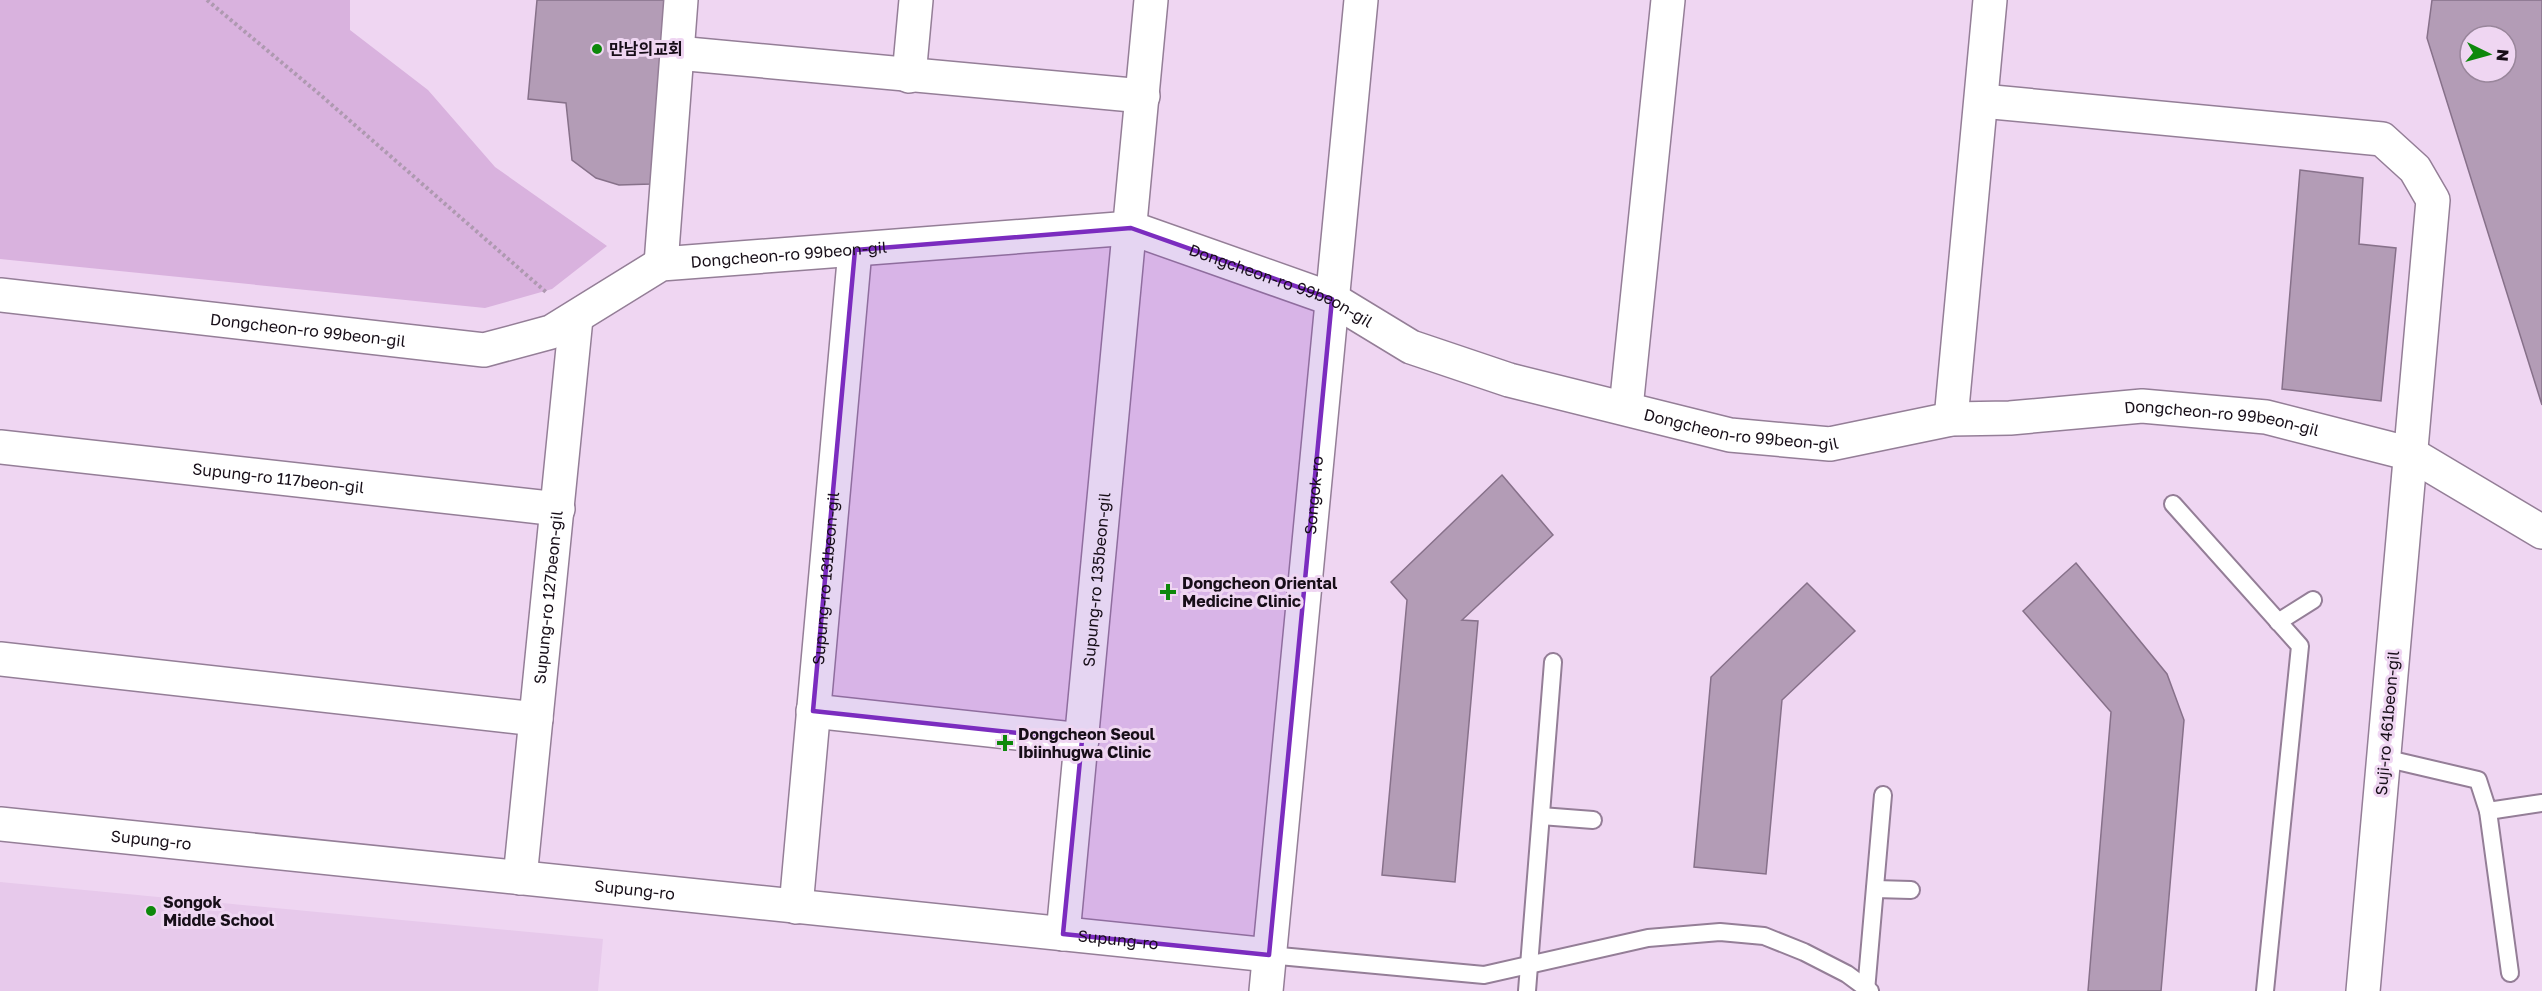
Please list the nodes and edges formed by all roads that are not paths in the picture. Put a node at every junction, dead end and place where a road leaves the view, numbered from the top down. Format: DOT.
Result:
graph roads {
  1 [pos="681,0"];
  2 [pos="916,0"];
  3 [pos="1151,0"];
  4 [pos="1360,0"];
  5 [pos="1668,0"];
  6 [pos="1990,0"];
  7 [pos="677,52"];
  8 [pos="909,76"];
  9 [pos="1143,96"];
  10 [pos="1982,101"];
  11 [pos="1131,228"];
  12 [pos="855,250"];
  13 [pos="661,264"];
  14 [pos="0,295"];
  15 [pos="1332,299"];
  16 [pos="576,318"];
  17 [pos="1626,408"];
  18 [pos="1951,418"];
  19 [pos="0,447"];
  20 [pos="2411,454"];
  21 [pos="2173,504"];
  22 [pos="558,509"];
  23 [pos="2542,532"];
  24 [pos="2313,600"];
  25 [pos="2278,622"];
  26 [pos="0,659"];
  27 [pos="1553,662"];
  28 [pos="813,711"];
  29 [pos="536,719"];
  30 [pos="1082,740"];
  31 [pos="2384,758"];
  32 [pos="1883,795"];
  33 [pos="2542,803"];
  34 [pos="2488,811"];
  35 [pos="1541,816"];
  36 [pos="1593,820"];
  37 [pos="0,824"];
  38 [pos="520,878"];
  39 [pos="1875,889"];
  40 [pos="1911,890"];
  41 [pos="796,907"];
  42 [pos="1063,934"];
  43 [pos="1269,955"];
  44 [pos="1530,964"];
  45 [pos="2510,973"];
  46 [pos="1867,990"];
  47 [pos="1266,991"];
  48 [pos="1527,991"];
  49 [pos="2265,991"];
  50 [pos="2363,991"];
  1 -- 7 [label="street"];
  2 -- 8 [label="street"];
  3 -- 9 [label="street, Supung-ro 135beon-gil"];
  4 -- 15 [label="street, Songok-ro"];
  5 -- 17 [label="street"];
  6 -- 10 [label="street"];
  7 -- 8 [label="street"];
  7 -- 13 [label="street"];
  8 -- 9 [label="street"];
  9 -- 11 [label="street, Supung-ro 135beon-gil"];
  10 -- 18 [label="street"];
  10 -- 20 [label="street, Suji-ro 461beon-gil"];
  11 -- 12 [label="street, Dongcheon-ro 99beon-gil"];
  11 -- 15 [label="street, Dongcheon-ro 99beon-gil"];
  11 -- 30 [label="street, Supung-ro 135beon-gil"];
  12 -- 13 [label="street, Dongcheon-ro 99beon-gil"];
  12 -- 28 [label="street, Supung-ro 131beon-gil"];
  13 -- 16 [label="street, Dongcheon-ro 99beon-gil"];
  14 -- 16 [label="street, Dongcheon-ro 99beon-gil"];
  15 -- 17 [label="street, Dongcheon-ro 99beon-gil"];
  15 -- 43 [label="street, Songok-ro"];
  16 -- 22 [label="street, Supung-ro 127beon-gil"];
  17 -- 18 [label="street, Dongcheon-ro 99beon-gil"];
  18 -- 20 [label="street, Dongcheon-ro 99beon-gil"];
  19 -- 22 [label="street, Supung-ro 117beon-gil"];
  20 -- 23 [label="street, Dongcheon-ro 99beon-gil"];
  20 -- 31 [label="street, Suji-ro 461beon-gil"];
  21 -- 25 [label="lane"];
  22 -- 29 [label="street, Supung-ro 127beon-gil"];
  24 -- 25 [label="lane"];
  25 -- 49 [label="lane"];
  26 -- 29 [label="street"];
  27 -- 35 [label="lane"];
  28 -- 30 [label="street"];
  28 -- 41 [label="street, Supung-ro 131beon-gil"];
  29 -- 38 [label="street, Supung-ro 127beon-gil"];
  30 -- 42 [label="street, Supung-ro 135beon-gil"];
  31 -- 34 [label="lane"];
  31 -- 50 [label="street, Suji-ro 461beon-gil"];
  32 -- 39 [label="lane"];
  33 -- 34 [label="lane"];
  34 -- 45 [label="lane"];
  35 -- 36 [label="lane"];
  35 -- 44 [label="lane"];
  37 -- 38 [label="street, Supung-ro"];
  38 -- 41 [label="street, Supung-ro"];
  39 -- 40 [label="lane"];
  39 -- 46 [label="lane"];
  41 -- 42 [label="street, Supung-ro"];
  42 -- 43 [label="street, Supung-ro"];
  43 -- 44 [label="lane"];
  43 -- 47 [label="street, Songok-ro"];
  44 -- 46 [label="lane"];
  44 -- 48 [label="lane"];
}
